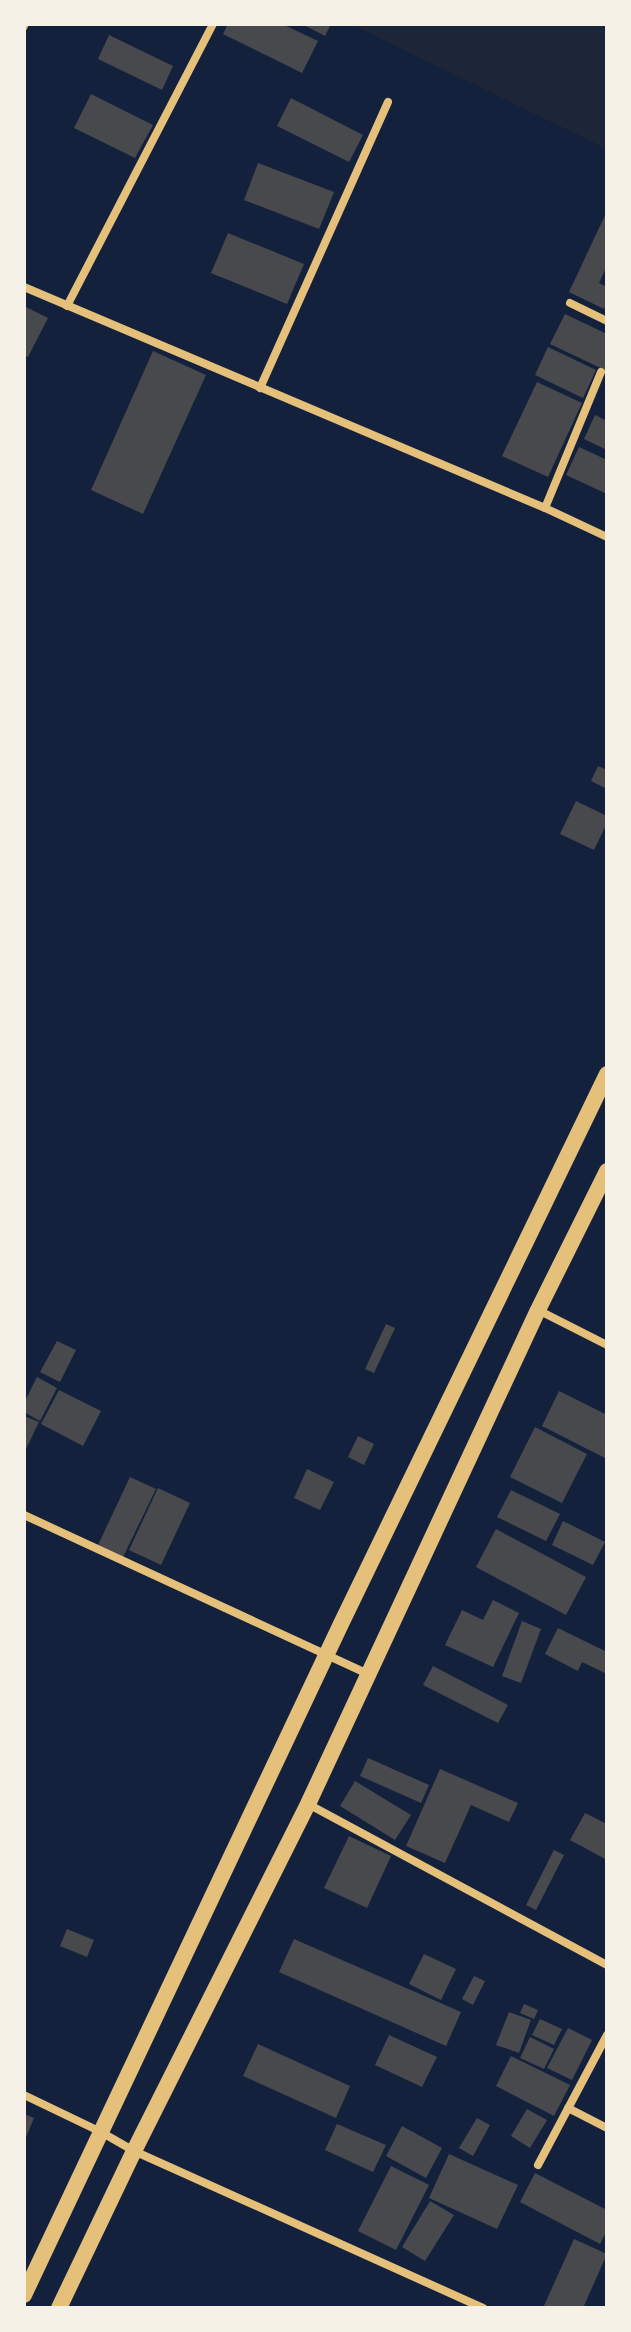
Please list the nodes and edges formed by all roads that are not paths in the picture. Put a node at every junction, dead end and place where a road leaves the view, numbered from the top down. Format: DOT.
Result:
graph roads {
  1 [pos="213,24"];
  2 [pos="388,102"];
  3 [pos="24,287"];
  4 [pos="570,303"];
  5 [pos="67,306"];
  6 [pos="607,321"];
  7 [pos="601,372"];
  8 [pos="260,388"];
  9 [pos="545,508"];
  10 [pos="607,537"];
  11 [pos="607,1074"];
  12 [pos="607,1171"];
  13 [pos="538,1310"];
  14 [pos="607,1345"];
  15 [pos="24,1515"];
  16 [pos="327,1656"];
  17 [pos="368,1674"];
  18 [pos="308,1804"];
  19 [pos="607,1965"];
  20 [pos="607,2035"];
  21 [pos="24,2095"];
  22 [pos="568,2108"];
  23 [pos="607,2128"];
  24 [pos="101,2132"];
  25 [pos="134,2151"];
  26 [pos="538,2165"];
  27 [pos="24,2295"];
  28 [pos="59,2308"];
  29 [pos="483,2308"];
  1 -- 5 [label="street"];
  2 -- 8 [label="street"];
  3 -- 5 [label="street"];
  4 -- 6 [label="street"];
  5 -- 8 [label="street"];
  7 -- 9 [label="street"];
  8 -- 9 [label="street"];
  9 -- 10 [label="street"];
  11 -- 16 [label="main road"];
  12 -- 13 [label="main road"];
  13 -- 14 [label="street"];
  13 -- 17 [label="main road"];
  15 -- 16 [label="street"];
  16 -- 17 [label="street"];
  16 -- 24 [label="main road"];
  17 -- 18 [label="main road"];
  18 -- 19 [label="street"];
  18 -- 25 [label="main road"];
  20 -- 22 [label="street"];
  21 -- 24 [label="street"];
  22 -- 23 [label="street"];
  22 -- 26 [label="street"];
  24 -- 25 [label="street"];
  24 -- 27 [label="main road"];
  25 -- 28 [label="main road"];
  25 -- 29 [label="street"];
}
